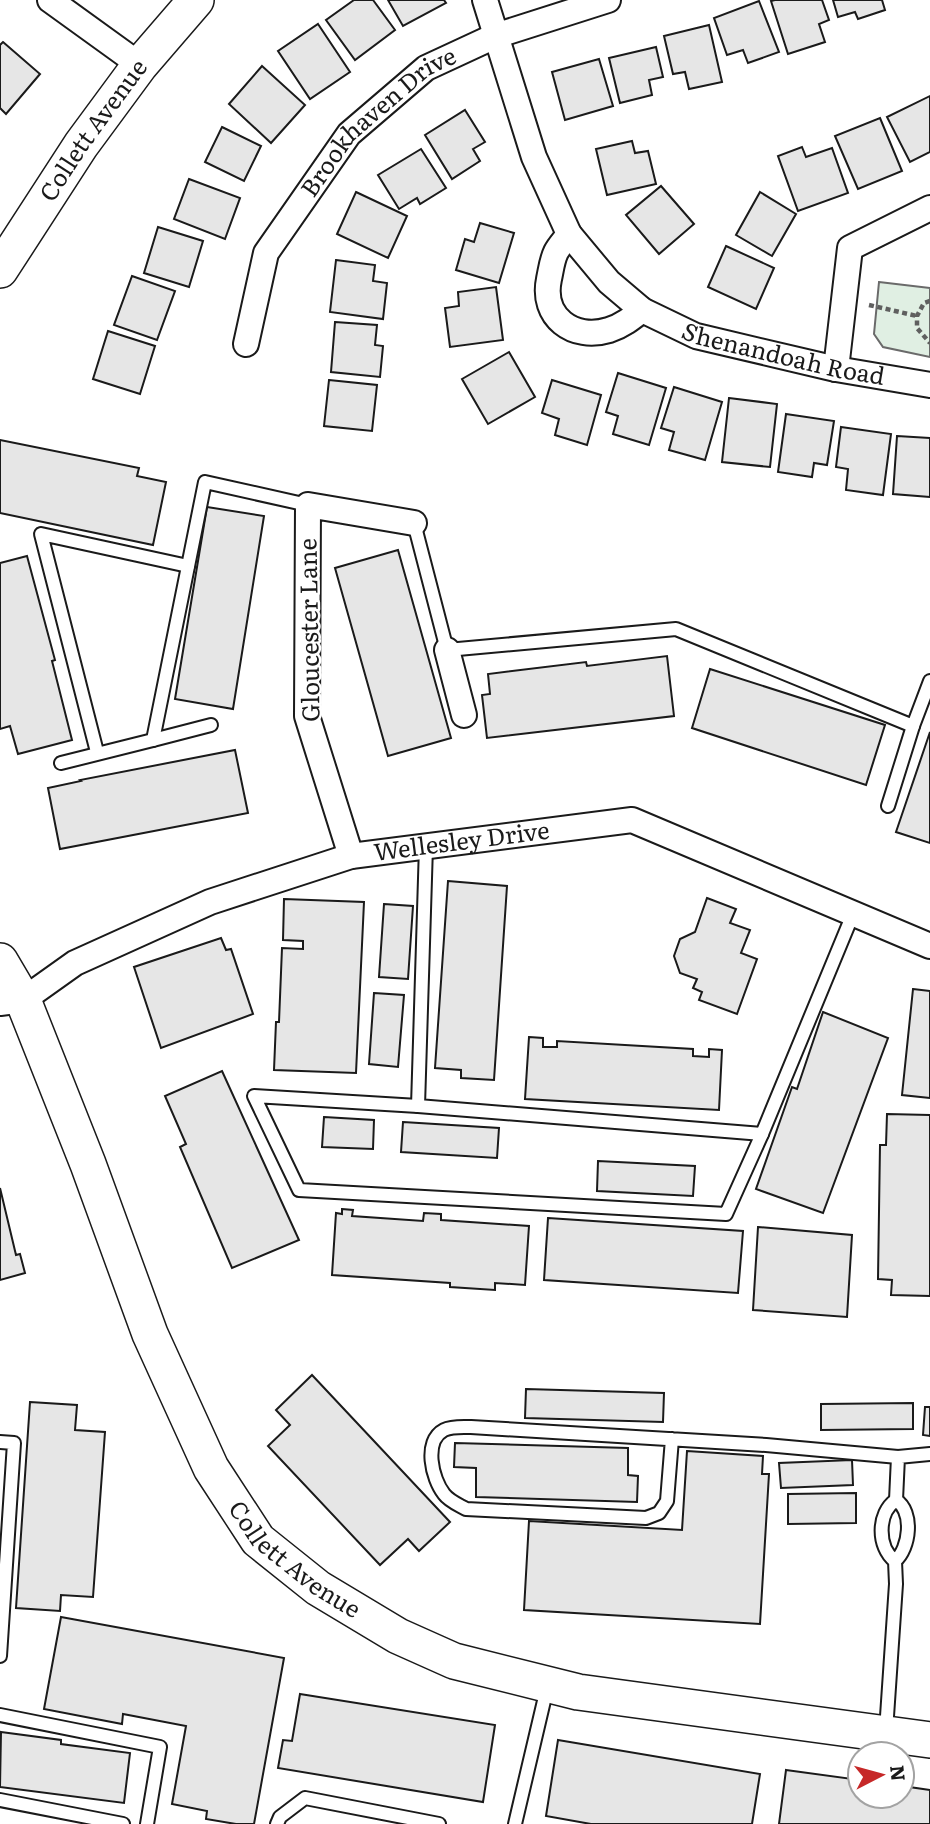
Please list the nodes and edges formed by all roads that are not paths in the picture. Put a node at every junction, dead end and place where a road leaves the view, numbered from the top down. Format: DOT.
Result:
graph roads {
  1 [pos="50,0"];
  2 [pos="196,0"];
  3 [pos="485,0"];
  4 [pos="608,0"];
  5 [pos="495,36"];
  6 [pos="140,65"];
  7 [pos="930,208"];
  8 [pos="569,234"];
  9 [pos="0,270"];
  10 [pos="642,310"];
  11 [pos="246,344"];
  12 [pos="835,369"];
  13 [pos="930,385"];
  14 [pos="308,505"];
  15 [pos="414,523"];
  16 [pos="188,566"];
  17 [pos="447,650"];
  18 [pos="930,681"];
  19 [pos="464,715"];
  20 [pos="211,725"];
  21 [pos="913,726"];
  22 [pos="153,740"];
  23 [pos="97,752"];
  24 [pos="61,762"];
  25 [pos="888,806"];
  26 [pos="426,846"];
  27 [pos="351,856"];
  28 [pos="853,914"];
  29 [pos="930,946"];
  30 [pos="0,961"];
  31 [pos="11,1001"];
  32 [pos="418,1106"];
  33 [pos="762,1133"];
  34 [pos="672,1439"];
  35 [pos="0,1442"];
  36 [pos="930,1454"];
  37 [pos="898,1457"];
  38 [pos="897,1500"];
  39 [pos="895,1561"];
  40 [pos="0,1656"];
  41 [pos="548,1685"];
  42 [pos="0,1715"];
  43 [pos="886,1735"];
  44 [pos="930,1740"];
  45 [pos="0,1800"];
  46 [pos="123,1824"];
  47 [pos="148,1824"];
  48 [pos="277,1824"];
  49 [pos="439,1824"];
  50 [pos="515,1824"];
  1 -- 6 [label="street"];
  2 -- 6 [label="street, Collett Avenue"];
  3 -- 5 [label="street, Shenandoah Road"];
  4 -- 5 [label="street, Brookhaven Drive"];
  5 -- 8 [label="street, Shenandoah Road"];
  5 -- 11 [label="street, Brookhaven Drive"];
  6 -- 9 [label="street, Collett Avenue"];
  7 -- 12 [label="street"];
  8 -- 10 [label="street, Shenandoah Road"];
  8 -- 10 [label="street"];
  10 -- 12 [label="street, Shenandoah Road"];
  12 -- 13 [label="street, Shenandoah Road"];
  14 -- 15 [label="street, Gloucester Lane"];
  14 -- 16 [label="lane"];
  14 -- 27 [label="street, Gloucester Lane"];
  15 -- 17 [label="lane"];
  16 -- 22 [label="lane"];
  16 -- 23 [label="lane"];
  17 -- 19 [label="street"];
  17 -- 21 [label="lane"];
  18 -- 21 [label="lane"];
  20 -- 22 [label="lane"];
  21 -- 25 [label="lane"];
  22 -- 23 [label="lane"];
  23 -- 24 [label="lane"];
  26 -- 27 [label="street, Wellesley Drive"];
  26 -- 28 [label="street, Wellesley Drive"];
  26 -- 32 [label="lane"];
  27 -- 31 [label="street, Wellesley Drive"];
  28 -- 29 [label="street, Wellesley Drive"];
  28 -- 33 [label="lane"];
  30 -- 31 [label="street, Collett Avenue"];
  31 -- 41 [label="street, Collett Avenue"];
  32 -- 33 [label="lane"];
  32 -- 33 [label="lane"];
  34 -- 34 [label="lane"];
  34 -- 37 [label="lane"];
  35 -- 40 [label="lane"];
  36 -- 37 [label="lane"];
  37 -- 38 [label="lane"];
  38 -- 39 [label="lane"];
  38 -- 39 [label="lane"];
  39 -- 43 [label="lane"];
  41 -- 43 [label="street, Collett Avenue"];
  41 -- 50 [label="lane"];
  42 -- 47 [label="lane"];
  43 -- 44 [label="street, Collett Avenue"];
  45 -- 46 [label="lane"];
  48 -- 49 [label="lane"];
}
